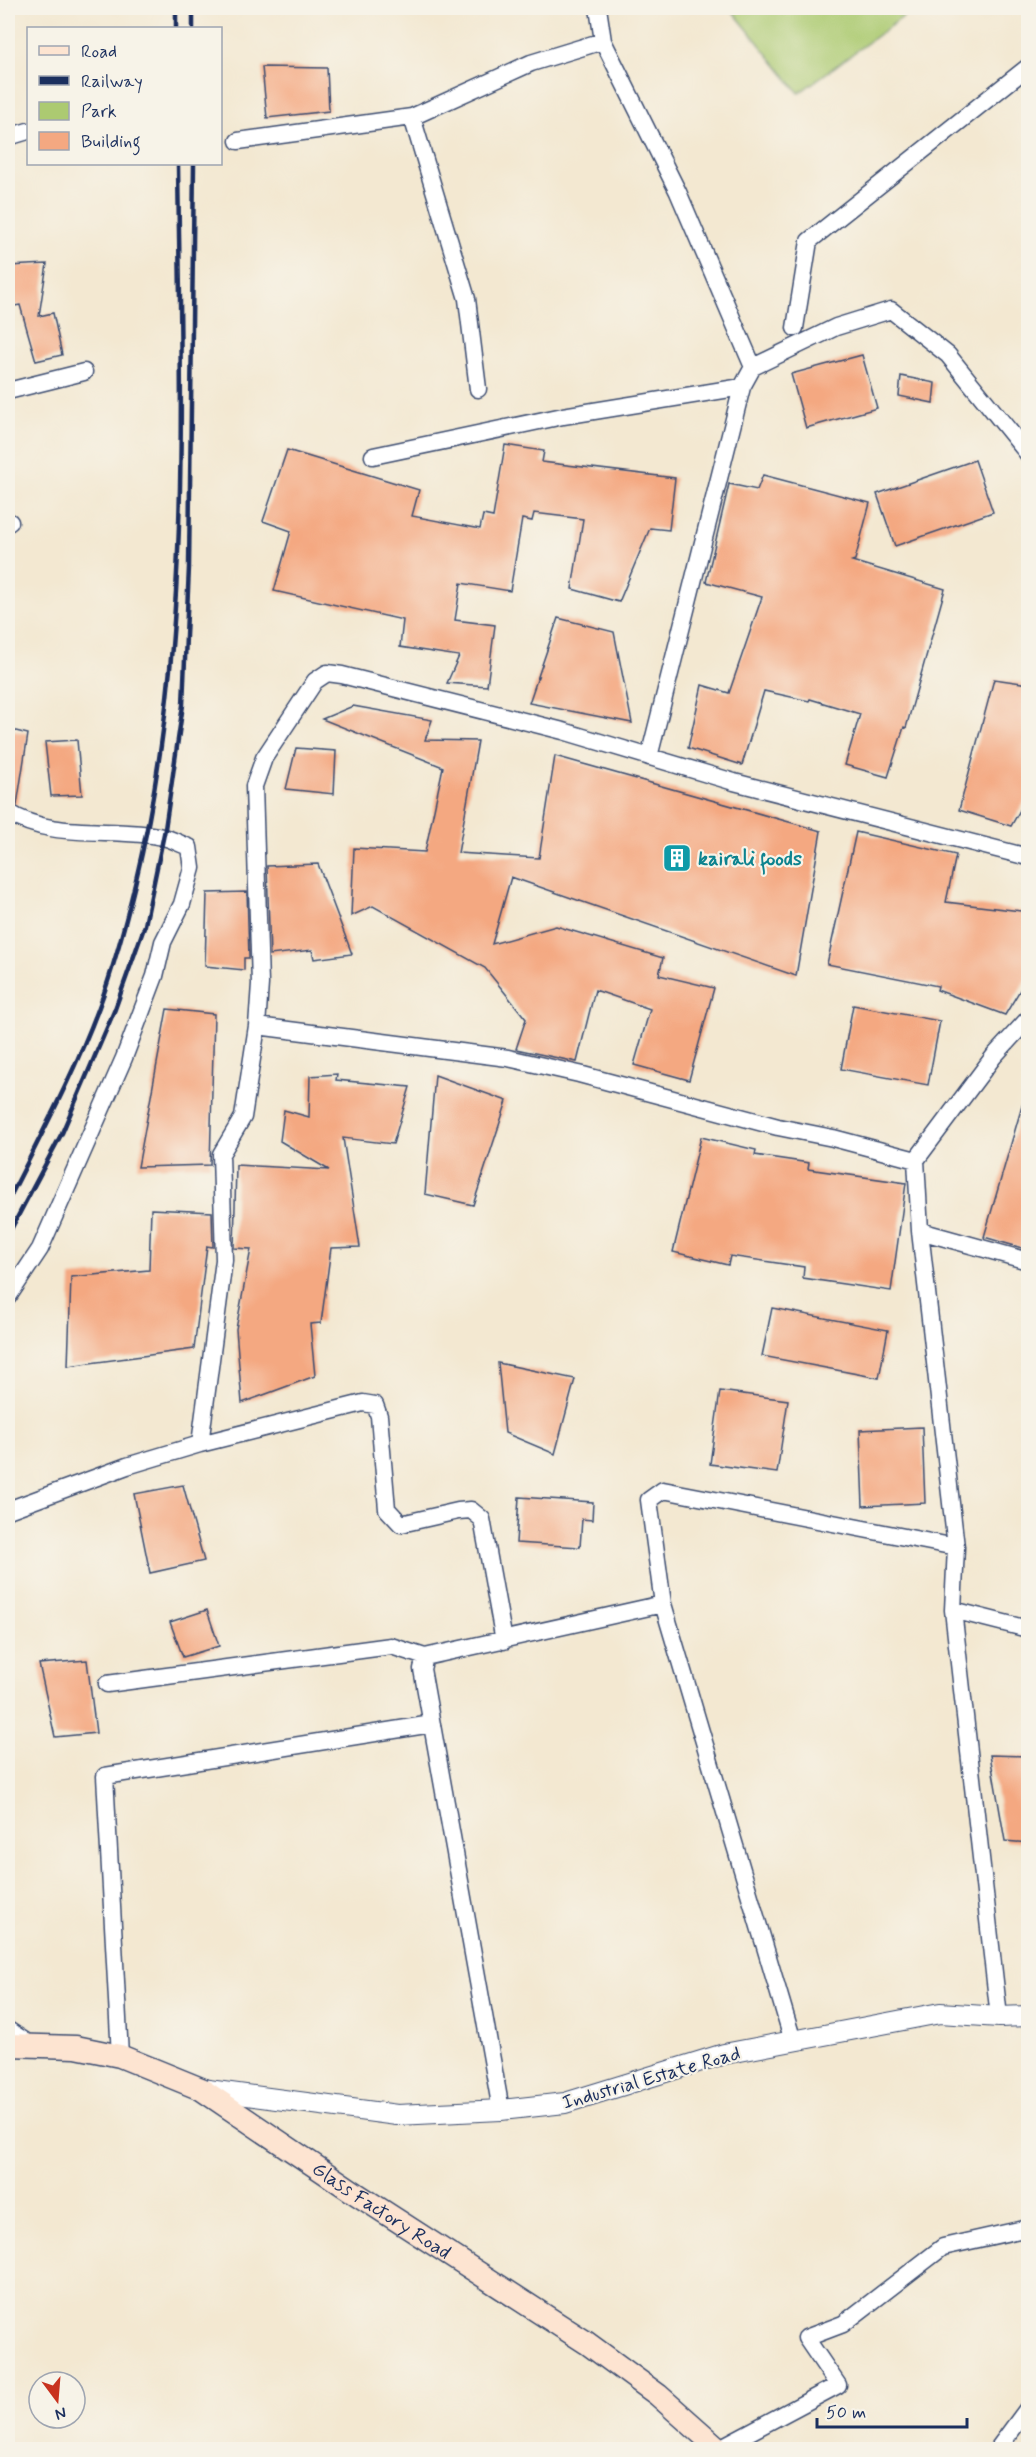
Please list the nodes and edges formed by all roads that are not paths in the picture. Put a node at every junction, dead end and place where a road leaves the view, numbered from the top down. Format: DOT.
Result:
graph roads {
  1 [pos="598,8"];
  2 [pos="603,41"];
  3 [pos="1029,68"];
  4 [pos="412,117"];
  5 [pos="27,131"];
  6 [pos="8,137"];
  7 [pos="238,141"];
  8 [pos="795,328"];
  9 [pos="753,367"];
  10 [pos="84,372"];
  11 [pos="742,387"];
  12 [pos="478,389"];
  13 [pos="8,391"];
  14 [pos="1029,454"];
  15 [pos="373,456"];
  16 [pos="649,757"];
  17 [pos="8,812"];
  18 [pos="1029,857"];
  19 [pos="1029,1018"];
  20 [pos="257,1026"];
  21 [pos="916,1160"];
  22 [pos="920,1231"];
  23 [pos="1029,1261"];
  24 [pos="8,1297"];
  25 [pos="200,1444"];
  26 [pos="8,1510"];
  27 [pos="956,1547"];
  28 [pos="663,1604"];
  29 [pos="953,1610"];
  30 [pos="1029,1629"];
  31 [pos="504,1641"];
  32 [pos="425,1657"];
  33 [pos="107,1684"];
  34 [pos="432,1724"];
  35 [pos="1029,2016"];
  36 [pos="999,2017"];
  37 [pos="14,2041"];
  38 [pos="793,2041"];
  39 [pos="120,2056"];
  40 [pos="201,2089"];
  41 [pos="501,2110"];
  42 [pos="1029,2228"];
  43 [pos="1029,2408"];
  44 [pos="718,2449"];
  45 [pos="997,2450"];
  1 -- 2 [label="street"];
  2 -- 4 [label="street"];
  2 -- 9 [label="street"];
  3 -- 8 [label="street"];
  4 -- 7 [label="street"];
  4 -- 12 [label="street"];
  5 -- 6 [label="street"];
  9 -- 11 [label="street"];
  9 -- 14 [label="street"];
  10 -- 13 [label="street"];
  11 -- 15 [label="street"];
  11 -- 16 [label="street"];
  16 -- 18 [label="street"];
  16 -- 20 [label="street"];
  17 -- 24 [label="street"];
  19 -- 21 [label="street"];
  20 -- 21 [label="street"];
  20 -- 25 [label="street"];
  21 -- 22 [label="street"];
  22 -- 23 [label="street"];
  22 -- 27 [label="street"];
  25 -- 26 [label="street"];
  25 -- 31 [label="street"];
  27 -- 28 [label="street"];
  27 -- 29 [label="street"];
  28 -- 31 [label="street"];
  28 -- 38 [label="street"];
  29 -- 30 [label="street"];
  29 -- 36 [label="street"];
  31 -- 32 [label="street"];
  32 -- 33 [label="street"];
  32 -- 34 [label="street"];
  34 -- 39 [label="street"];
  34 -- 41 [label="street"];
  35 -- 36 [label="street, Industrial Estate Road"];
  36 -- 38 [label="street, Industrial Estate Road"];
  37 -- 39 [label="main road, Glass Factory Road"];
  38 -- 41 [label="street, Industrial Estate Road"];
  39 -- 40 [label="main road, Glass Factory Road"];
  40 -- 41 [label="street, Industrial Estate Road"];
  40 -- 44 [label="main road, Glass Factory Road"];
  42 -- 44 [label="street"];
  43 -- 45 [label="street"];
}
